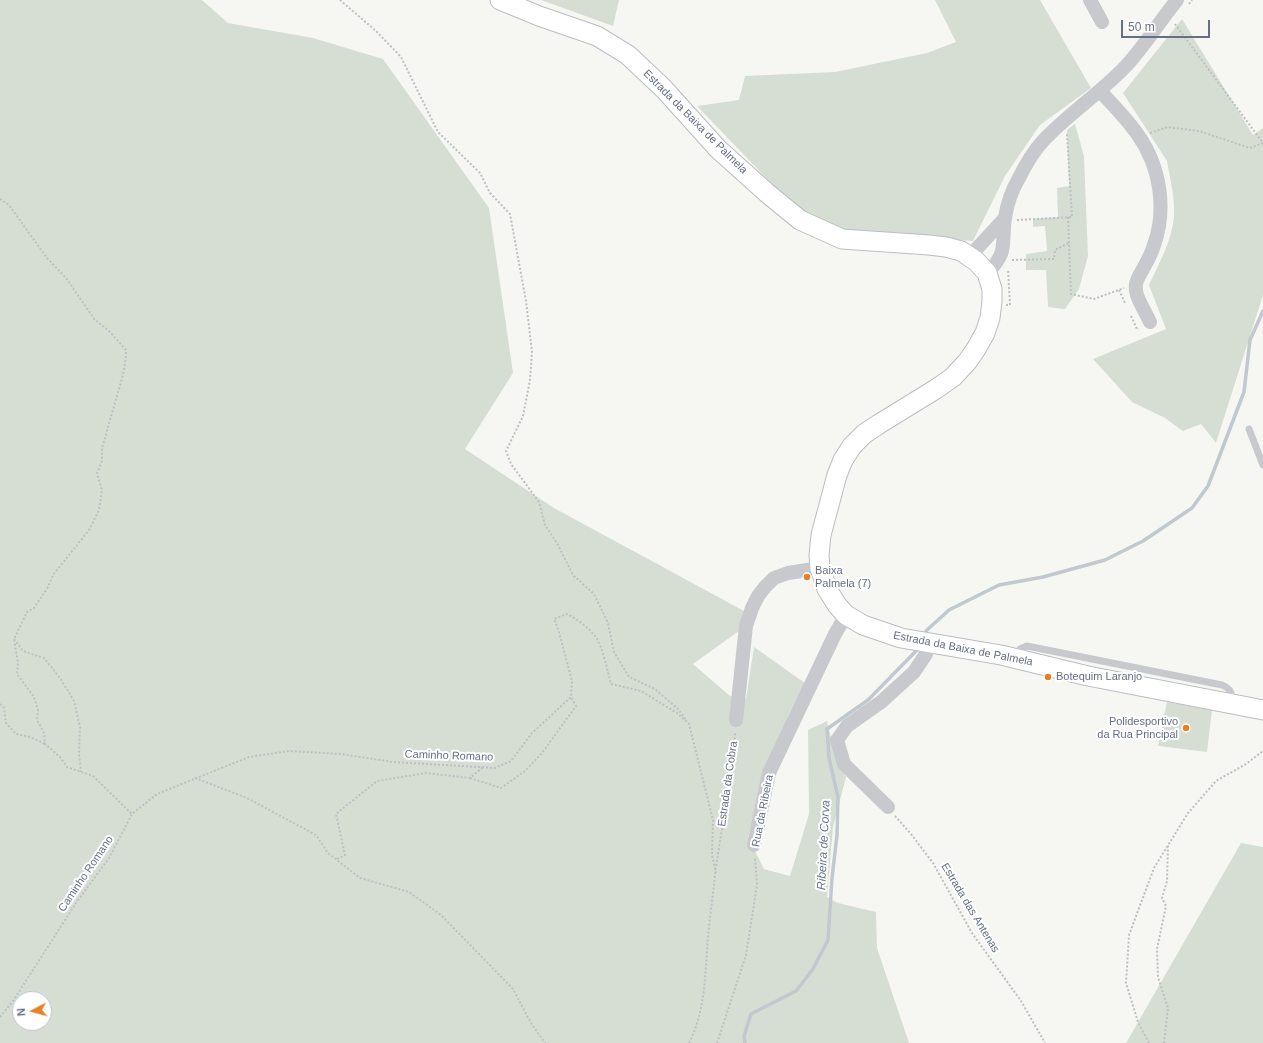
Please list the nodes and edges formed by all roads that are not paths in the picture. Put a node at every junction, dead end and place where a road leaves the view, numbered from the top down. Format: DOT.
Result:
graph roads {
  1 [pos="500,0"];
  2 [pos="1090,0"];
  3 [pos="1182,3"];
  4 [pos="1102,22"];
  5 [pos="1100,91"];
  6 [pos="1005,220"];
  7 [pos="970,256"];
  8 [pos="998,265"];
  9 [pos="1150,322"];
  10 [pos="1249,429"];
  11 [pos="1263,465"];
  12 [pos="820,568"];
  13 [pos="846,615"];
  14 [pos="928,644"];
  15 [pos="1263,710"];
  16 [pos="736,720"];
  17 [pos="888,807"];
  18 [pos="754,845"];
  1 -- 7 [label="street, Estrada da Baixa de Palmela"];
  2 -- 4 [label="street"];
  3 -- 5 [label="street"];
  5 -- 6 [label="street"];
  5 -- 9 [label="street"];
  6 -- 7 [label="street"];
  6 -- 8 [label="street"];
  7 -- 8 [label="street, Estrada da Baixa de Palmela"];
  8 -- 12 [label="street, Estrada da Baixa de Palmela"];
  10 -- 11 [label="lane"];
  12 -- 13 [label="street, Estrada da Baixa de Palmela"];
  12 -- 16 [label="street"];
  13 -- 14 [label="street, Estrada da Baixa de Palmela"];
  13 -- 18 [label="street, Rua da Ribeira"];
  14 -- 15 [label="street, Estrada da Baixa de Palmela"];
  14 -- 17 [label="street"];
}
